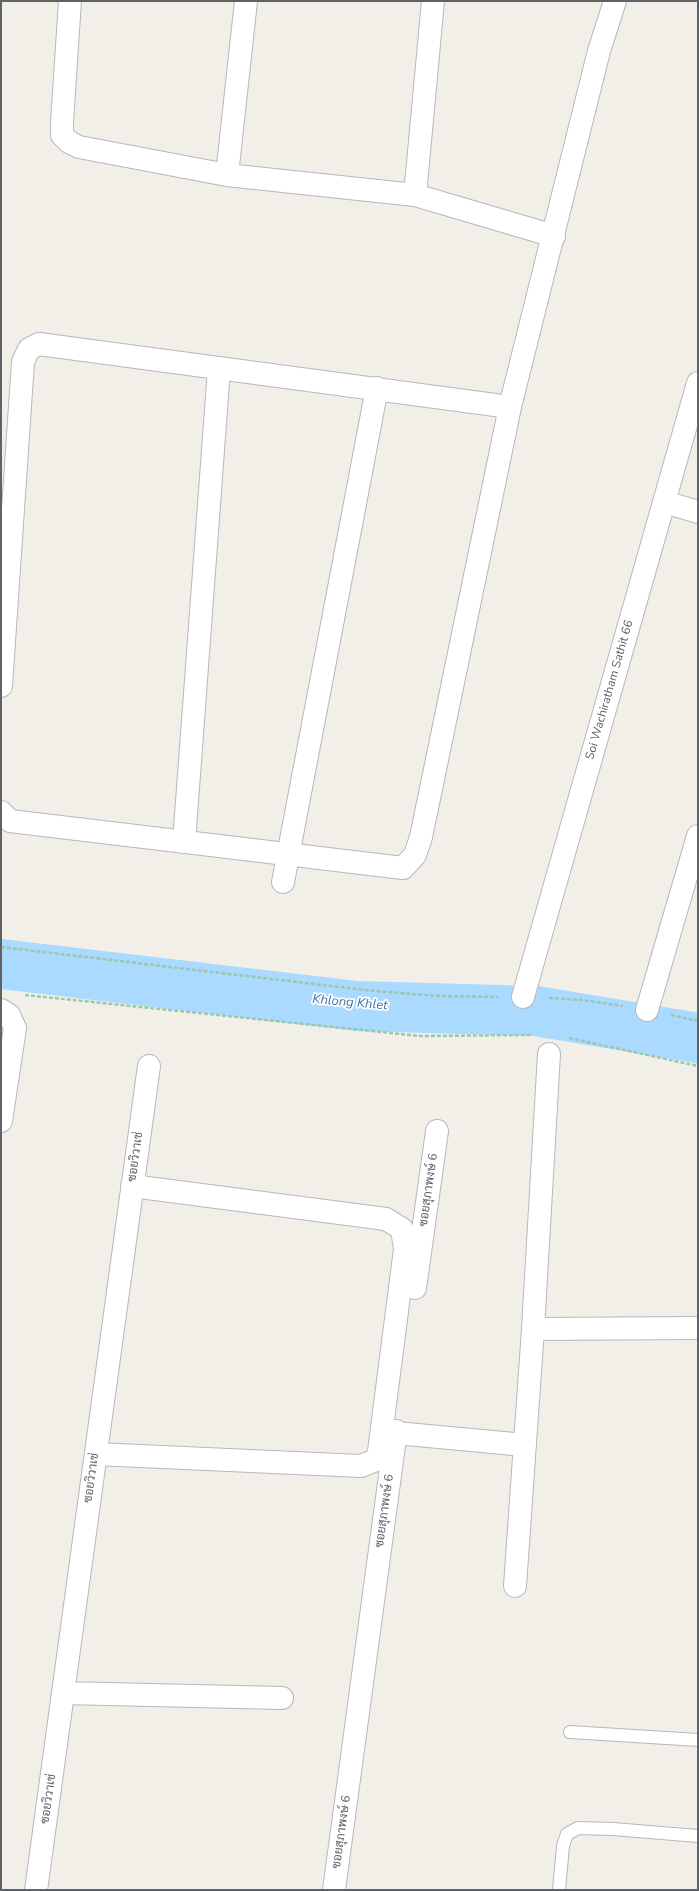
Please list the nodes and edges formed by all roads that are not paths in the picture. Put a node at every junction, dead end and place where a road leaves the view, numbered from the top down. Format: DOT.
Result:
graph roads {
  1 [pos="70,1"];
  2 [pos="246,1"];
  3 [pos="433,1"];
  4 [pos="615,1"];
  5 [pos="227,175"];
  6 [pos="415,195"];
  7 [pos="554,236"];
  8 [pos="219,369"];
  9 [pos="698,383"];
  10 [pos="377,388"];
  11 [pos="510,407"];
  12 [pos="664,502"];
  13 [pos="698,512"];
  14 [pos="1,686"];
  15 [pos="1,812"];
  16 [pos="698,836"];
  17 [pos="184,842"];
  18 [pos="288,854"];
  19 [pos="282,882"];
  20 [pos="523,997"];
  21 [pos="1,1010"];
  22 [pos="647,1010"];
  23 [pos="549,1054"];
  24 [pos="149,1066"];
  25 [pos="1,1121"];
  26 [pos="437,1131"];
  27 [pos="132,1186"];
  28 [pos="698,1328"];
  29 [pos="533,1329"];
  30 [pos="396,1433"];
  31 [pos="525,1445"];
  32 [pos="96,1454"];
  33 [pos="515,1586"];
  34 [pos="63,1693"];
  35 [pos="282,1698"];
  36 [pos="570,1732"];
  37 [pos="698,1740"];
  38 [pos="698,1836"];
  39 [pos="36,1890"];
  40 [pos="334,1890"];
  41 [pos="559,1890"];
  1 -- 5 [label="street"];
  2 -- 5 [label="street"];
  3 -- 6 [label="street"];
  4 -- 7 [label="street"];
  5 -- 6 [label="street"];
  6 -- 7 [label="street"];
  7 -- 11 [label="street"];
  8 -- 10 [label="street"];
  8 -- 14 [label="street"];
  8 -- 17 [label="street"];
  9 -- 12 [label="street, Soi Wachiratham Sathit 66"];
  10 -- 11 [label="street"];
  10 -- 18 [label="street"];
  11 -- 18 [label="street"];
  12 -- 13 [label="street"];
  12 -- 20 [label="street, Soi Wachiratham Sathit 66"];
  15 -- 17 [label="street"];
  16 -- 22 [label="street"];
  17 -- 18 [label="street"];
  18 -- 19 [label="street"];
  21 -- 25 [label="street"];
  23 -- 29 [label="street"];
  24 -- 27 [label="street, ซอยวิวาเช่"];
  26 -- 30 [label="street, ซอยสุภาพงษ์ 6"];
  27 -- 32 [label="street, ซอยวิวาเช่"];
  27 -- 32 [label="street"];
  28 -- 29 [label="street"];
  29 -- 31 [label="street"];
  30 -- 31 [label="street"];
  30 -- 40 [label="street, ซอยสุภาพงษ์ 6"];
  31 -- 33 [label="street"];
  32 -- 34 [label="street, ซอยวิวาเช่"];
  34 -- 35 [label="street"];
  34 -- 39 [label="street, ซอยวิวาเช่"];
  36 -- 37 [label="lane"];
  38 -- 41 [label="lane"];
}
